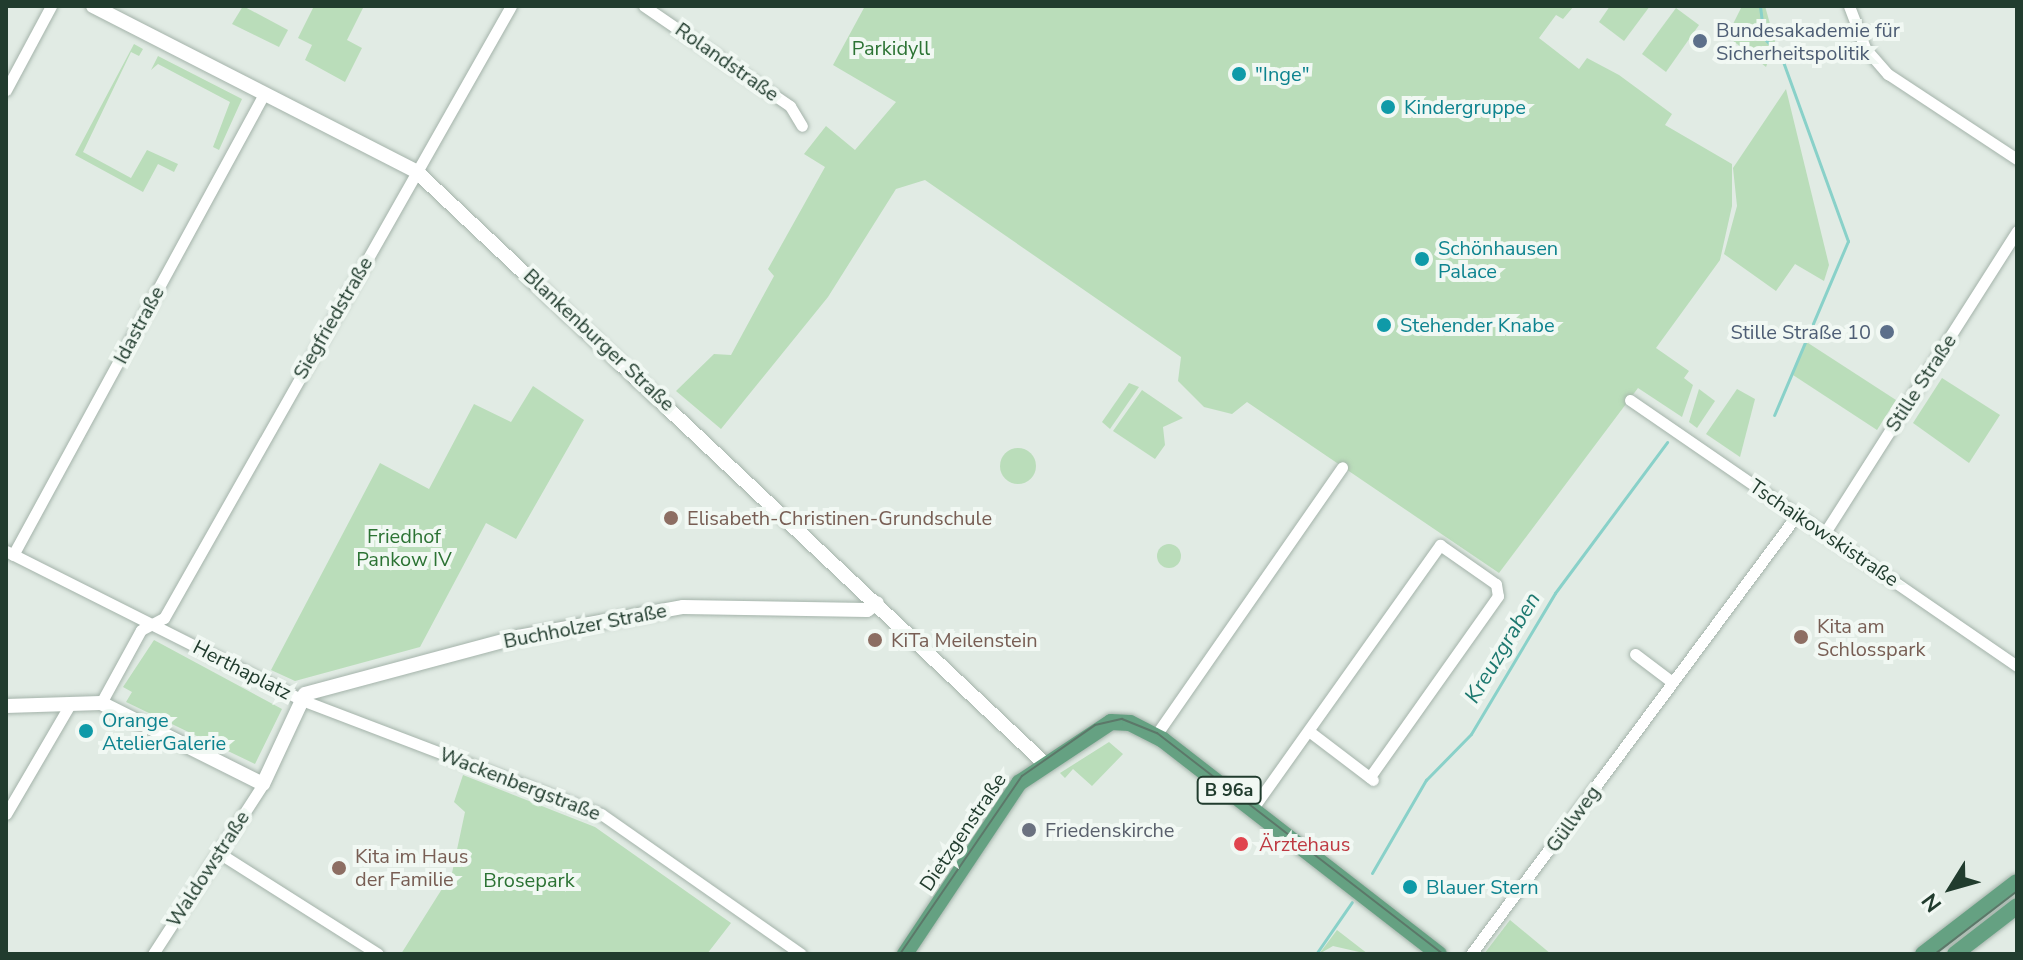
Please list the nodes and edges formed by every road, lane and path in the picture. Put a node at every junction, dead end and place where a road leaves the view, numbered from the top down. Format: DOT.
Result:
graph roads {
  1 [pos="51,6"];
  2 [pos="93,6"];
  3 [pos="511,6"];
  4 [pos="644,6"];
  5 [pos="1849,6"];
  6 [pos="6,90"];
  7 [pos="264,94"];
  8 [pos="802,126"];
  9 [pos="2017,159"];
  10 [pos="417,172"];
  11 [pos="2017,231"];
  12 [pos="1630,400"];
  13 [pos="1342,467"];
  14 [pos="1796,516"];
  15 [pos="1824,534"];
  16 [pos="9,553"];
  17 [pos="877,603"];
  18 [pos="152,624"];
  19 [pos="1635,654"];
  20 [pos="2017,666"];
  21 [pos="1672,682"];
  22 [pos="302,700"];
  23 [pos="101,703"];
  24 [pos="6,706"];
  25 [pos="69,706"];
  26 [pos="1310,732"];
  27 [pos="1159,738"];
  28 [pos="1043,762"];
  29 [pos="263,784"];
  30 [pos="1253,808"];
  31 [pos="6,814"];
  32 [pos="219,853"];
  33 [pos="2017,882"];
  34 [pos="2017,906"];
  35 [pos="153,954"];
  36 [pos="378,954"];
  37 [pos="801,954"];
  38 [pos="905,954"];
  39 [pos="1439,954"];
  40 [pos="1471,954"];
  41 [pos="1923,954"];
  42 [pos="1955,954"];
  1 -- 6 [label="street"];
  2 -- 7 [label="main road, Blankenburger Straße"];
  3 -- 10 [label="street, Siegfriedstraße"];
  4 -- 8 [label="street, Rolandstraße"];
  5 -- 9 [label="street"];
  7 -- 10 [label="main road, Blankenburger Straße"];
  7 -- 16 [label="street, Idastraße"];
  10 -- 17 [label="main road, Blankenburger Straße"];
  10 -- 18 [label="street, Siegfriedstraße"];
  11 -- 15 [label="street, Stille Straße"];
  12 -- 14 [label="street, Tschaikowskistraße"];
  13 -- 27 [label="street"];
  14 -- 15 [label="street, Tschaikowskistraße"];
  14 -- 21 [label="street, Güllweg"];
  15 -- 20 [label="street, Tschaikowskistraße"];
  16 -- 18 [label="street"];
  17 -- 22 [label="main road, Buchholzer Straße"];
  17 -- 28 [label="main road, Blankenburger Straße"];
  18 -- 22 [label="street, Herthaplatz"];
  18 -- 23 [label="street"];
  19 -- 21 [label="street"];
  21 -- 40 [label="street, Güllweg"];
  22 -- 29 [label="main road, Herthaplatz"];
  22 -- 37 [label="street, Wackenbergstraße"];
  23 -- 25 [label="main road"];
  23 -- 29 [label="main road"];
  24 -- 25 [label="main road"];
  25 -- 31 [label="street"];
  26 -- 26 [label="street"];
  26 -- 30 [label="street"];
  27 -- 28 [label="main road, Dietzgenstraße / B 96a"];
  27 -- 30 [label="main road, B 96a"];
  28 -- 38 [label="main road, Dietzgenstraße / B 96a"];
  29 -- 32 [label="street, Waldowstraße"];
  30 -- 39 [label="main road, B 96a"];
  32 -- 35 [label="street, Waldowstraße"];
  32 -- 36 [label="street"];
  33 -- 41 [label="main road"];
  34 -- 42 [label="main road"];
}
